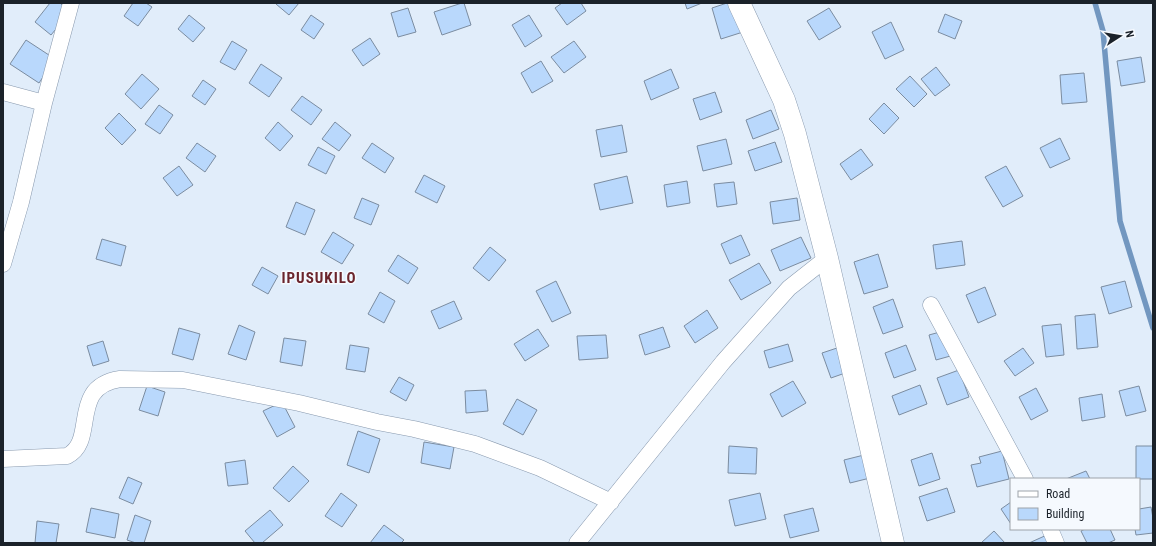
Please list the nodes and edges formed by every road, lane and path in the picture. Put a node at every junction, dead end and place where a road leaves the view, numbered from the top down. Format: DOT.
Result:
graph roads {
  1 [pos="71,3"];
  2 [pos="739,3"];
  3 [pos="3,92"];
  4 [pos="44,104"];
  5 [pos="827,258"];
  6 [pos="3,264"];
  7 [pos="931,305"];
  8 [pos="3,459"];
  9 [pos="1024,478"];
  10 [pos="611,502"];
  11 [pos="1050,530"];
  12 [pos="578,543"];
  13 [pos="893,543"];
  14 [pos="1056,543"];
  1 -- 4 [label="street"];
  2 -- 5 [label="street"];
  3 -- 4 [label="street"];
  4 -- 6 [label="street"];
  5 -- 10 [label="street"];
  5 -- 13 [label="street"];
  7 -- 9 [label="street"];
  8 -- 10 [label="street"];
  10 -- 12 [label="street"];
  11 -- 14 [label="street"];
}
